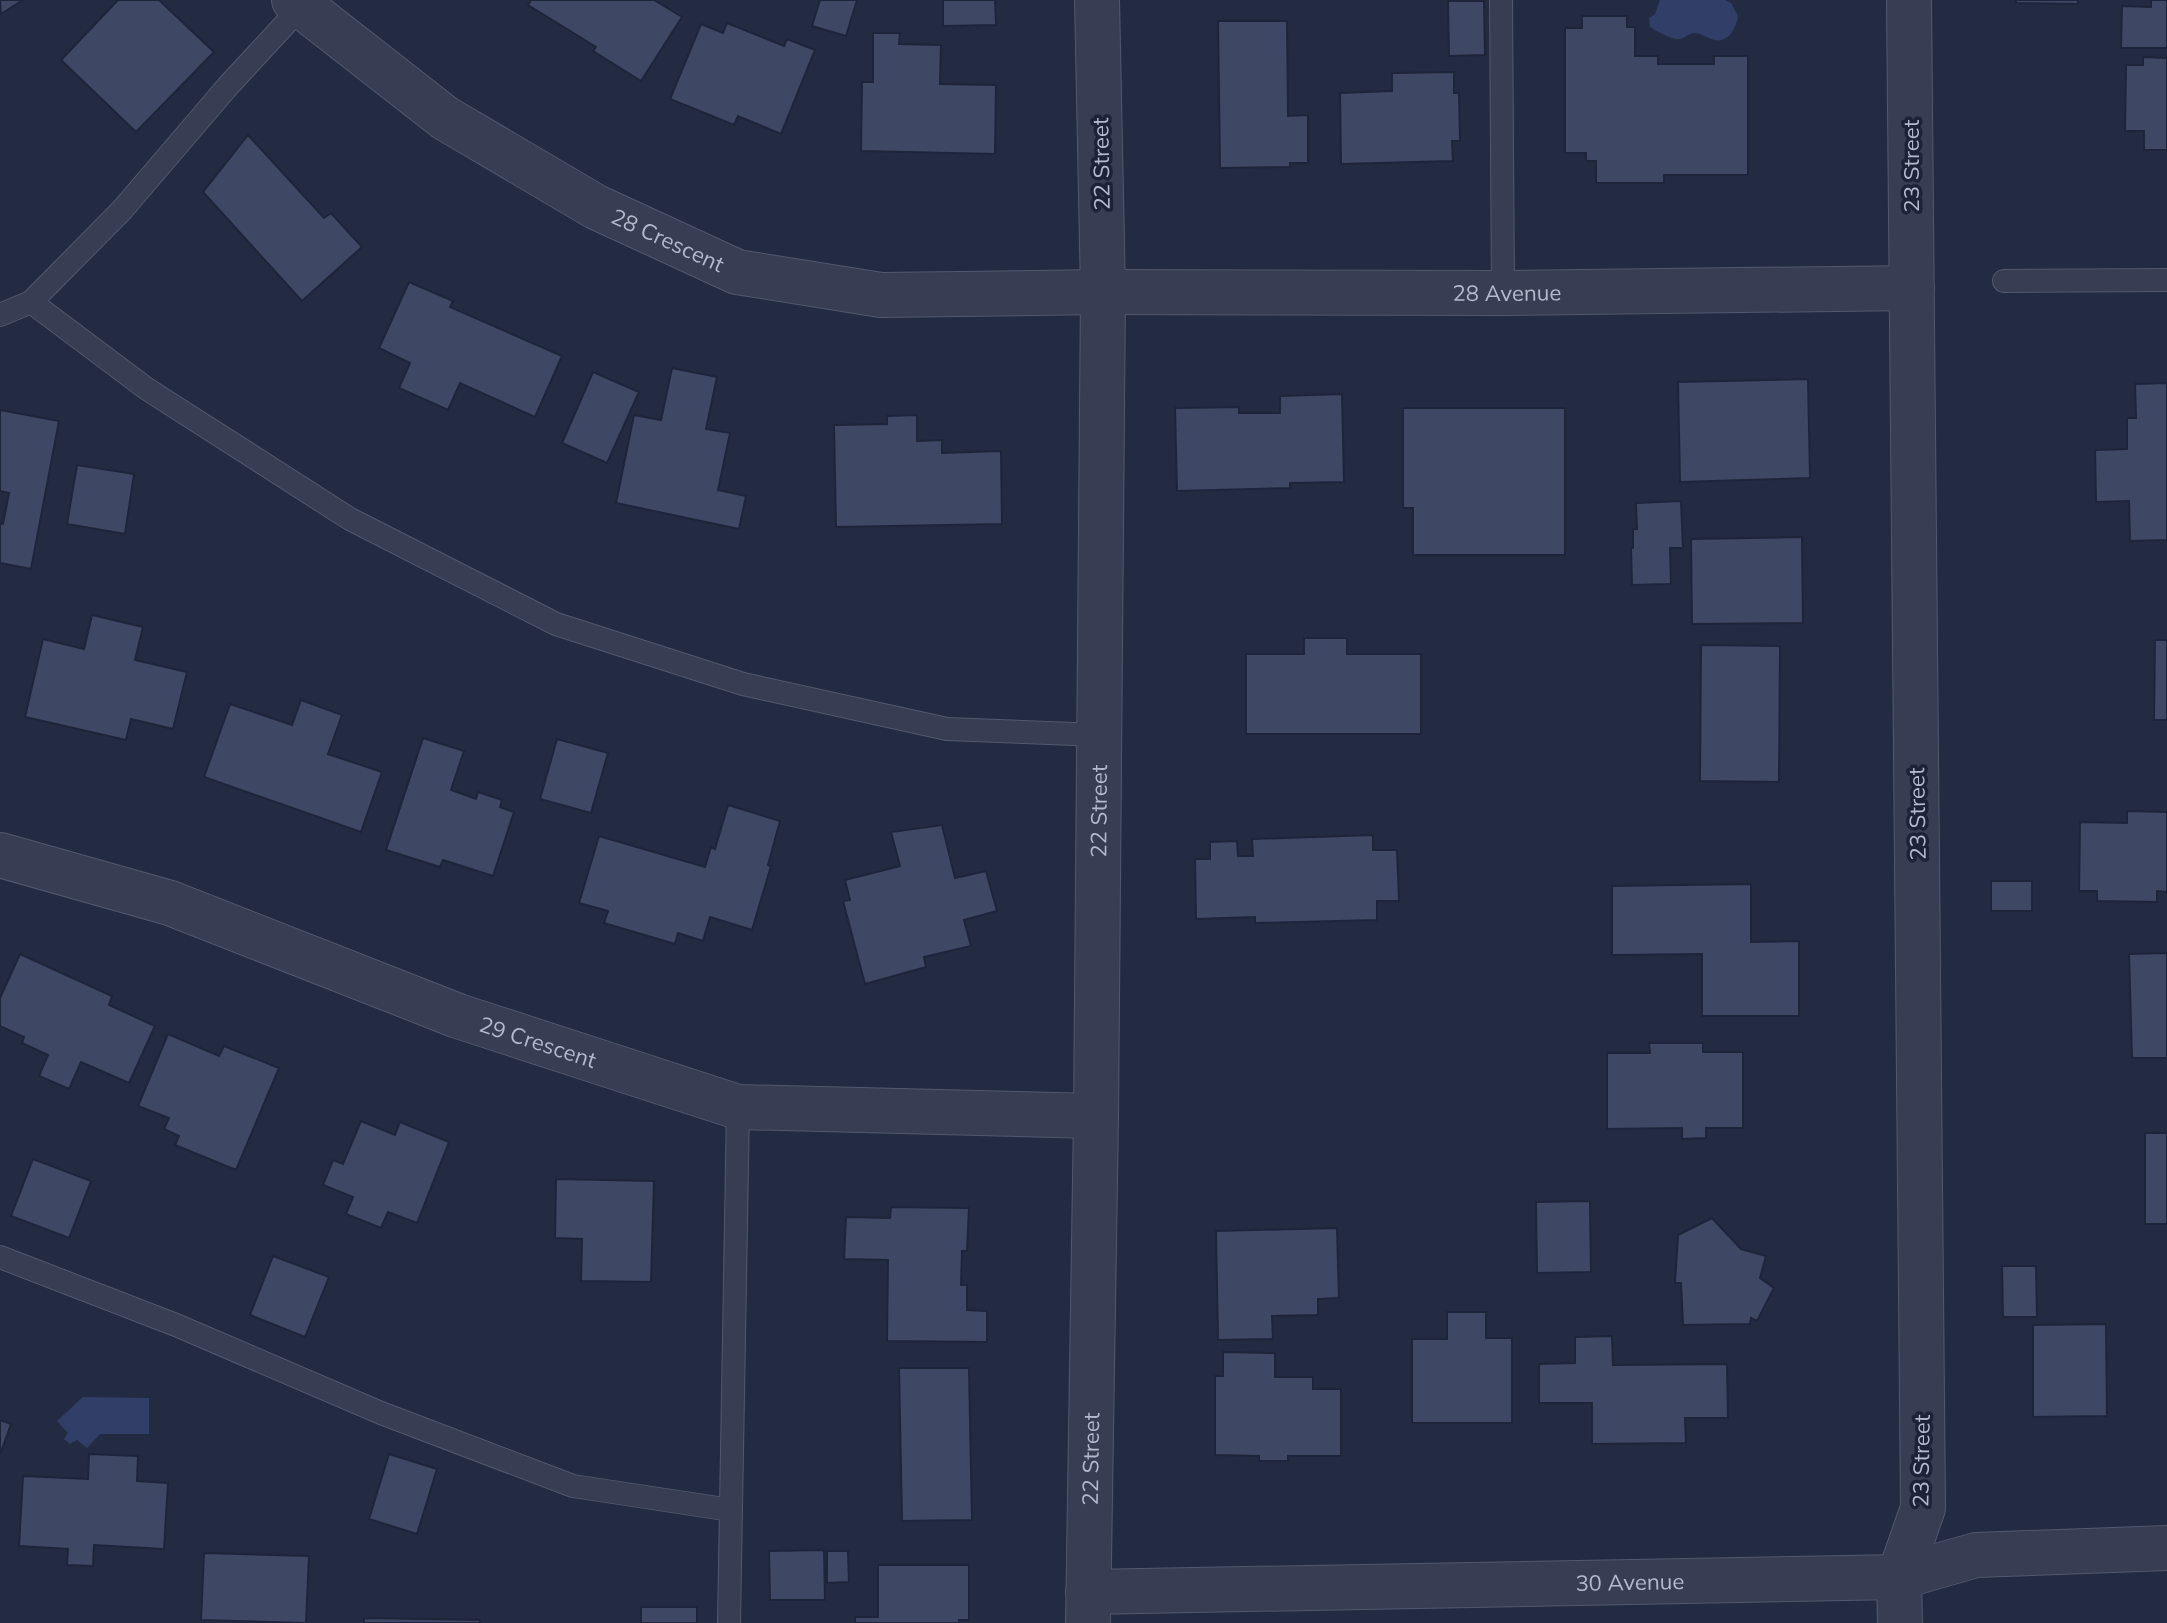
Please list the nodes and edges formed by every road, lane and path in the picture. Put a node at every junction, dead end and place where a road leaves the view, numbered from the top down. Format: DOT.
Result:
graph roads {
  1 [pos="1097,0"];
  2 [pos="1501,0"];
  3 [pos="1909,0"];
  4 [pos="298,4"];
  5 [pos="2167,280"];
  6 [pos="2004,281"];
  7 [pos="1912,288"];
  8 [pos="1103,292"];
  9 [pos="1503,293"];
  10 [pos="31,302"];
  11 [pos="0,315"];
  12 [pos="1100,735"];
  13 [pos="0,855"];
  14 [pos="738,1107"];
  15 [pos="1096,1116"];
  16 [pos="0,1257"];
  17 [pos="731,1510"];
  18 [pos="2167,1548"];
  19 [pos="1899,1577"];
  20 [pos="1088,1608"];
  21 [pos="729,1623"];
  22 [pos="1900,1623"];
  1 -- 8 [label="street, 22 Street"];
  2 -- 9 [label="lane"];
  3 -- 7 [label="street, 23 Street"];
  4 -- 8 [label="street, 28 Crescent"];
  4 -- 10 [label="lane"];
  5 -- 6 [label="lane"];
  7 -- 9 [label="street, 28 Avenue"];
  7 -- 19 [label="street, 23 Street"];
  8 -- 9 [label="street, 28 Avenue"];
  8 -- 12 [label="street, 22 Street"];
  10 -- 11 [label="lane"];
  10 -- 12 [label="lane"];
  12 -- 15 [label="street, 22 Street"];
  13 -- 14 [label="street, 29 Crescent"];
  14 -- 15 [label="street, 29 Crescent"];
  14 -- 17 [label="lane"];
  15 -- 20 [label="street, 22 Street"];
  16 -- 17 [label="lane"];
  17 -- 21 [label="lane"];
  18 -- 19 [label="street, 30 Avenue"];
  19 -- 20 [label="street, 30 Avenue"];
  19 -- 22 [label="street, 23 Street"];
}
